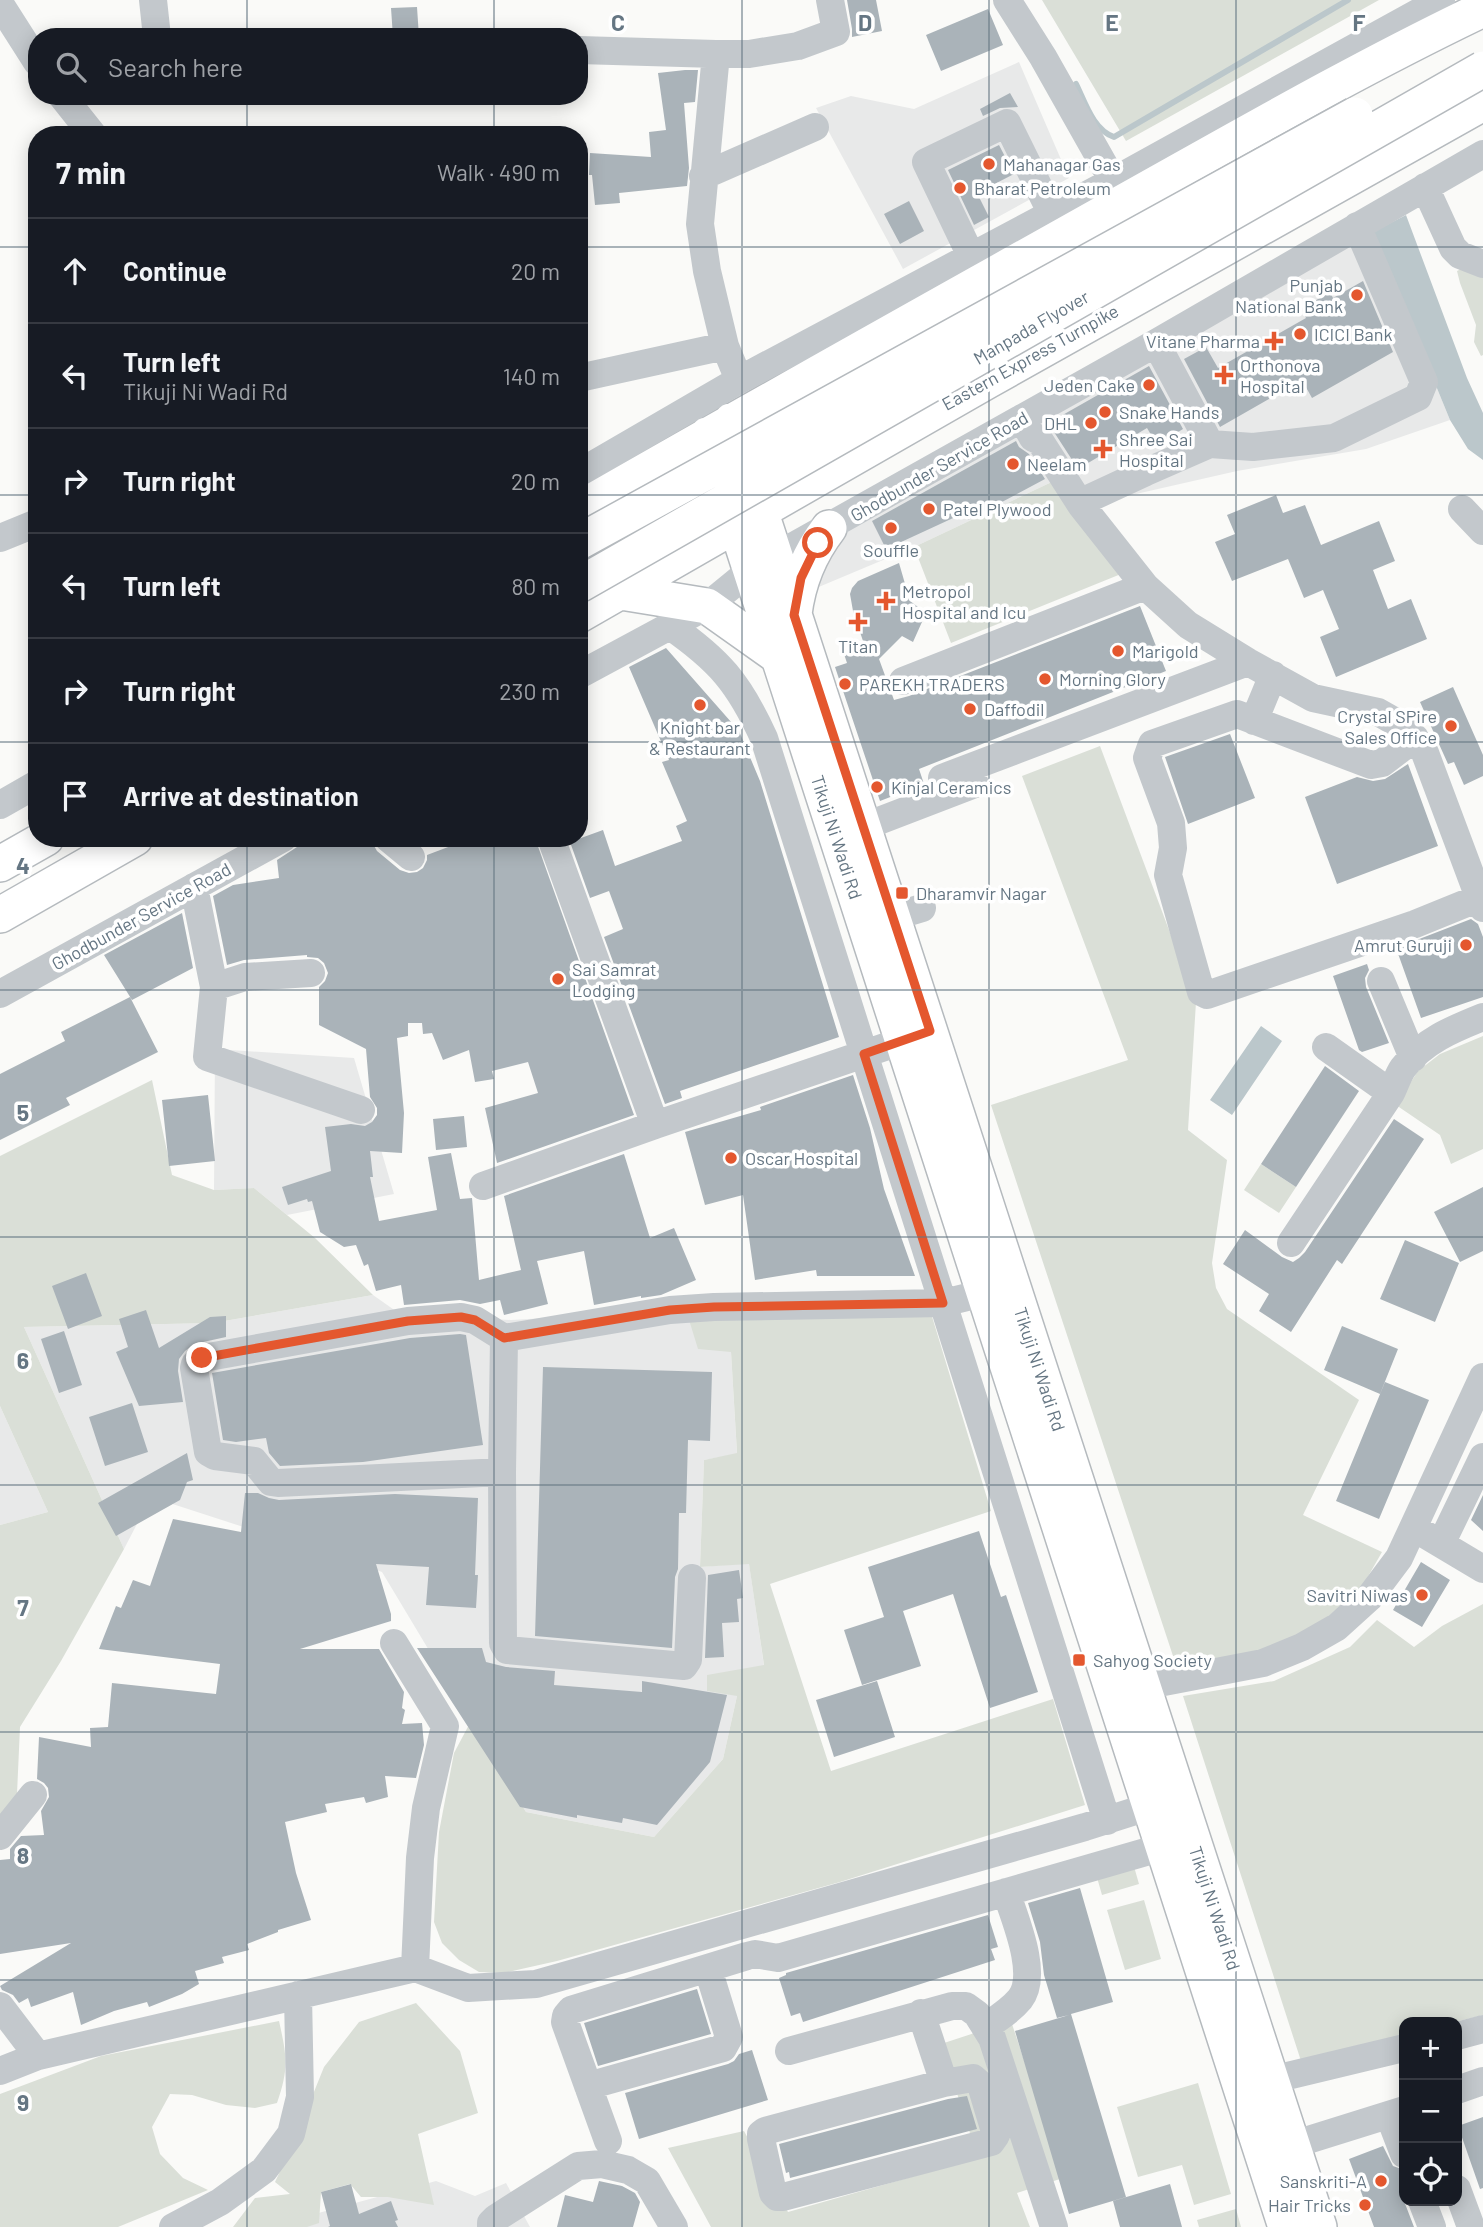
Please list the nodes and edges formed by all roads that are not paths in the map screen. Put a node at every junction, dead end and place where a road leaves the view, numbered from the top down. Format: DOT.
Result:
graph roads {
  1 [pos="153,0"];
  2 [pos="830,0"];
  3 [pos="1007,0"];
  4 [pos="1441,0"];
  5 [pos="0,4"];
  6 [pos="1483,9"];
  7 [pos="156,28"];
  8 [pos="1483,44"];
  9 [pos="28,48"];
  10 [pos="588,51"];
  11 [pos="1371,52"];
  12 [pos="716,54"];
  13 [pos="1483,69"];
  14 [pos="1483,103"];
  15 [pos="69,105"];
  16 [pos="86,126"];
  17 [pos="815,127"];
  18 [pos="1483,154"];
  19 [pos="703,176"];
  20 [pos="1113,181"];
  21 [pos="1425,187"];
  22 [pos="1052,214"];
  23 [pos="1357,226"];
  24 [pos="971,257"];
  25 [pos="1483,264"];
  26 [pos="944,302"];
  27 [pos="1156,343"];
  28 [pos="725,346"];
  29 [pos="588,376"];
  30 [pos="739,380"];
  31 [pos="987,381"];
  32 [pos="1025,416"];
  33 [pos="719,428"];
  34 [pos="1210,444"];
  35 [pos="588,468"];
  36 [pos="588,504"];
  37 [pos="1081,505"];
  38 [pos="1462,509"];
  39 [pos="748,518"];
  40 [pos="28,527"];
  41 [pos="829,528"];
  42 [pos="1483,531"];
  43 [pos="588,537"];
  44 [pos="0,538"];
  45 [pos="763,563"];
  46 [pos="588,580"];
  47 [pos="1145,586"];
  48 [pos="621,592"];
  49 [pos="707,606"];
  50 [pos="588,610"];
  51 [pos="794,615"];
  52 [pos="670,626"];
  53 [pos="779,657"];
  54 [pos="1248,662"];
  55 [pos="588,671"];
  56 [pos="1273,675"];
  57 [pos="903,681"];
  58 [pos="1254,721"];
  59 [pos="1415,738"];
  60 [pos="1096,739"];
  61 [pos="942,778"];
  62 [pos="28,789"];
  63 [pos="0,805"];
  64 [pos="863,827"];
  65 [pos="30,847"];
  66 [pos="119,847"];
  67 [pos="267,847"];
  68 [pos="399,847"];
  69 [pos="554,847"];
  70 [pos="411,857"];
  71 [pos="0,864"];
  72 [pos="194,887"];
  73 [pos="1479,888"];
  74 [pos="0,915"];
  75 [pos="311,973"];
  76 [pos="1381,981"];
  77 [pos="215,987"];
  78 [pos="0,993"];
  79 [pos="1483,1017"];
  80 [pos="916,1036"];
  81 [pos="1326,1047"];
  82 [pos="864,1054"];
  83 [pos="1413,1058"];
  84 [pos="1391,1093"];
  85 [pos="361,1110"];
  86 [pos="655,1125"];
  87 [pos="483,1186"];
  88 [pos="1291,1243"];
  89 [pos="984,1293"];
  90 [pos="943,1303"];
  91 [pos="504,1338"];
  92 [pos="1483,1377"];
  93 [pos="1483,1457"];
  94 [pos="502,1472"];
  95 [pos="1413,1527"];
  96 [pos="1441,1544"];
  97 [pos="1483,1569"];
  98 [pos="692,1578"];
  99 [pos="394,1643"];
  100 [pos="1143,1686"];
  101 [pos="33,1795"];
  102 [pos="1164,1802"];
  103 [pos="1107,1821"];
  104 [pos="0,1836"];
  105 [pos="1163,1847"];
  106 [pos="1006,1892"];
  107 [pos="415,1968"];
  108 [pos="708,1969"];
  109 [pos="298,1995"];
  110 [pos="0,2006"];
  111 [pos="921,2013"];
  112 [pos="985,2027"];
  113 [pos="1483,2029"];
  114 [pos="1462,2035"];
  115 [pos="1399,2049"];
  116 [pos="789,2051"];
  117 [pos="37,2056"];
  118 [pos="0,2071"];
  119 [pos="1271,2080"];
  120 [pos="1483,2081"];
  121 [pos="944,2083"];
  122 [pos="588,2086"];
  123 [pos="1462,2088"];
  124 [pos="1397,2112"];
  125 [pos="608,2141"];
  126 [pos="1402,2143"];
  127 [pos="1292,2145"];
  128 [pos="1467,2194"];
  129 [pos="1424,2206"];
  130 [pos="517,2218"];
  131 [pos="173,2227"];
  132 [pos="491,2227"];
  133 [pos="674,2227"];
  134 [pos="1054,2227"];
  135 [pos="1286,2227"];
  136 [pos="1319,2227"];
  137 [pos="1432,2227"];
  138 [pos="1471,2227"];
  1 -- 7 [label="street"];
  2 -- 12 [label="street"];
  3 -- 20 [label="street"];
  4 -- 11 [label="street"];
  5 -- 9 [label="street"];
  6 -- 11 [label="main road"];
  8 -- 43 [label="main road, Manpada Flyover, bridge"];
  10 -- 12 [label="street"];
  11 -- 20 [label="street"];
  11 -- 26 [label="main road"];
  12 -- 19 [label="street"];
  13 -- 46 [label="main road, Manpada Flyover, bridge"];
  14 -- 31 [label="main road, Eastern Express Turnpike"];
  15 -- 16 [label="street"];
  17 -- 19 [label="street"];
  18 -- 21 [label="street, Ghodbunder Service Road"];
  19 -- 28 [label="street"];
  20 -- 22 [label="street"];
  21 -- 23 [label="street, Ghodbunder Service Road"];
  21 -- 25 [label="street"];
  22 -- 24 [label="street"];
  22 -- 24 [label="street"];
  23 -- 27 [label="street, Ghodbunder Service Road"];
  23 -- 34 [label="street"];
  24 -- 30 [label="street"];
  26 -- 31 [label="main road"];
  26 -- 33 [label="main road"];
  27 -- 32 [label="street, Ghodbunder Service Road"];
  27 -- 34 [label="street"];
  28 -- 29 [label="street"];
  28 -- 30 [label="street"];
  30 -- 35 [label="street"];
  31 -- 39 [label="main road, Eastern Express Turnpike"];
  32 -- 37 [label="street"];
  32 -- 41 [label="street, Ghodbunder Service Road"];
  33 -- 36 [label="main road"];
  33 -- 39 [label="main road, Tikuji Ni Wadi Rd"];
  34 -- 37 [label="street"];
  37 -- 47 [label="street"];
  38 -- 42 [label="street"];
  39 -- 45 [label="main road, Tikuji Ni Wadi Rd"];
  39 -- 48 [label="main road, Eastern Express Turnpike"];
  40 -- 44 [label="street"];
  41 -- 45 [label="street, Ghodbunder Service Road"];
  41 -- 51 [label="main road"];
  45 -- 49 [label="street, Ghodbunder Service Road"];
  45 -- 51 [label="main road, Tikuji Ni Wadi Rd"];
  45 -- 53 [label="main road, Tikuji Ni Wadi Rd"];
  47 -- 54 [label="street"];
  47 -- 57 [label="street"];
  48 -- 49 [label="main road"];
  48 -- 50 [label="main road, Eastern Express Turnpike"];
  49 -- 52 [label="street, Ghodbunder Service Road"];
  49 -- 53 [label="main road"];
  51 -- 64 [label="main road, Tikuji Ni Wadi Rd"];
  52 -- 55 [label="street, Ghodbunder Service Road"];
  52 -- 82 [label="street"];
  53 -- 80 [label="main road, Tikuji Ni Wadi Rd"];
  54 -- 56 [label="street"];
  54 -- 61 [label="street"];
  56 -- 58 [label="street"];
  56 -- 59 [label="street"];
  58 -- 59 [label="street"];
  58 -- 73 [label="street"];
  59 -- 73 [label="street"];
  60 -- 64 [label="street"];
  62 -- 63 [label="street"];
  64 -- 80 [label="main road, Tikuji Ni Wadi Rd"];
  65 -- 71 [label="main road"];
  66 -- 74 [label="main road"];
  67 -- 72 [label="street, Ghodbunder Service Road"];
  68 -- 70 [label="street"];
  69 -- 86 [label="street"];
  72 -- 77 [label="street"];
  72 -- 78 [label="street, Ghodbunder Service Road"];
  75 -- 77 [label="street"];
  76 -- 83 [label="street"];
  77 -- 85 [label="street"];
  79 -- 83 [label="street"];
  80 -- 82 [label="street"];
  80 -- 89 [label="main road, Tikuji Ni Wadi Rd"];
  80 -- 100 [label="main road, Tikuji Ni Wadi Rd"];
  81 -- 84 [label="street"];
  82 -- 86 [label="street"];
  82 -- 90 [label="street"];
  83 -- 84 [label="street"];
  84 -- 88 [label="street"];
  86 -- 87 [label="street"];
  89 -- 90 [label="street"];
  89 -- 102 [label="main road, Tikuji Ni Wadi Rd"];
  90 -- 91 [label="street"];
  90 -- 103 [label="street"];
  91 -- 94 [label="street"];
  91 -- 94 [label="street"];
  92 -- 95 [label="street"];
  93 -- 96 [label="street"];
  94 -- 98 [label="street"];
  95 -- 96 [label="street"];
  95 -- 100 [label="street"];
  96 -- 97 [label="street"];
  99 -- 107 [label="street"];
  100 -- 102 [label="main road, Tikuji Ni Wadi Rd"];
  101 -- 104 [label="street"];
  102 -- 103 [label="street"];
  102 -- 105 [label="main road, Tikuji Ni Wadi Rd"];
  102 -- 119 [label="main road, Tikuji Ni Wadi Rd"];
  103 -- 107 [label="street"];
  105 -- 106 [label="street"];
  105 -- 135 [label="main road, Tikuji Ni Wadi Rd"];
  106 -- 108 [label="street"];
  106 -- 112 [label="street"];
  107 -- 109 [label="street"];
  108 -- 122 [label="street"];
  108 -- 122 [label="street"];
  109 -- 117 [label="street"];
  109 -- 131 [label="street"];
  110 -- 117 [label="street"];
  111 -- 112 [label="street"];
  111 -- 116 [label="street"];
  111 -- 121 [label="street"];
  112 -- 134 [label="street"];
  113 -- 114 [label="street"];
  115 -- 119 [label="street"];
  117 -- 118 [label="street"];
  119 -- 127 [label="main road, Tikuji Ni Wadi Rd"];
  120 -- 123 [label="street"];
  121 -- 121 [label="street"];
  122 -- 125 [label="street"];
  124 -- 126 [label="street"];
  124 -- 127 [label="street"];
  127 -- 136 [label="main road, Tikuji Ni Wadi Rd"];
  128 -- 138 [label="street"];
  129 -- 137 [label="street"];
  130 -- 132 [label="street"];
  130 -- 133 [label="street"];
}
